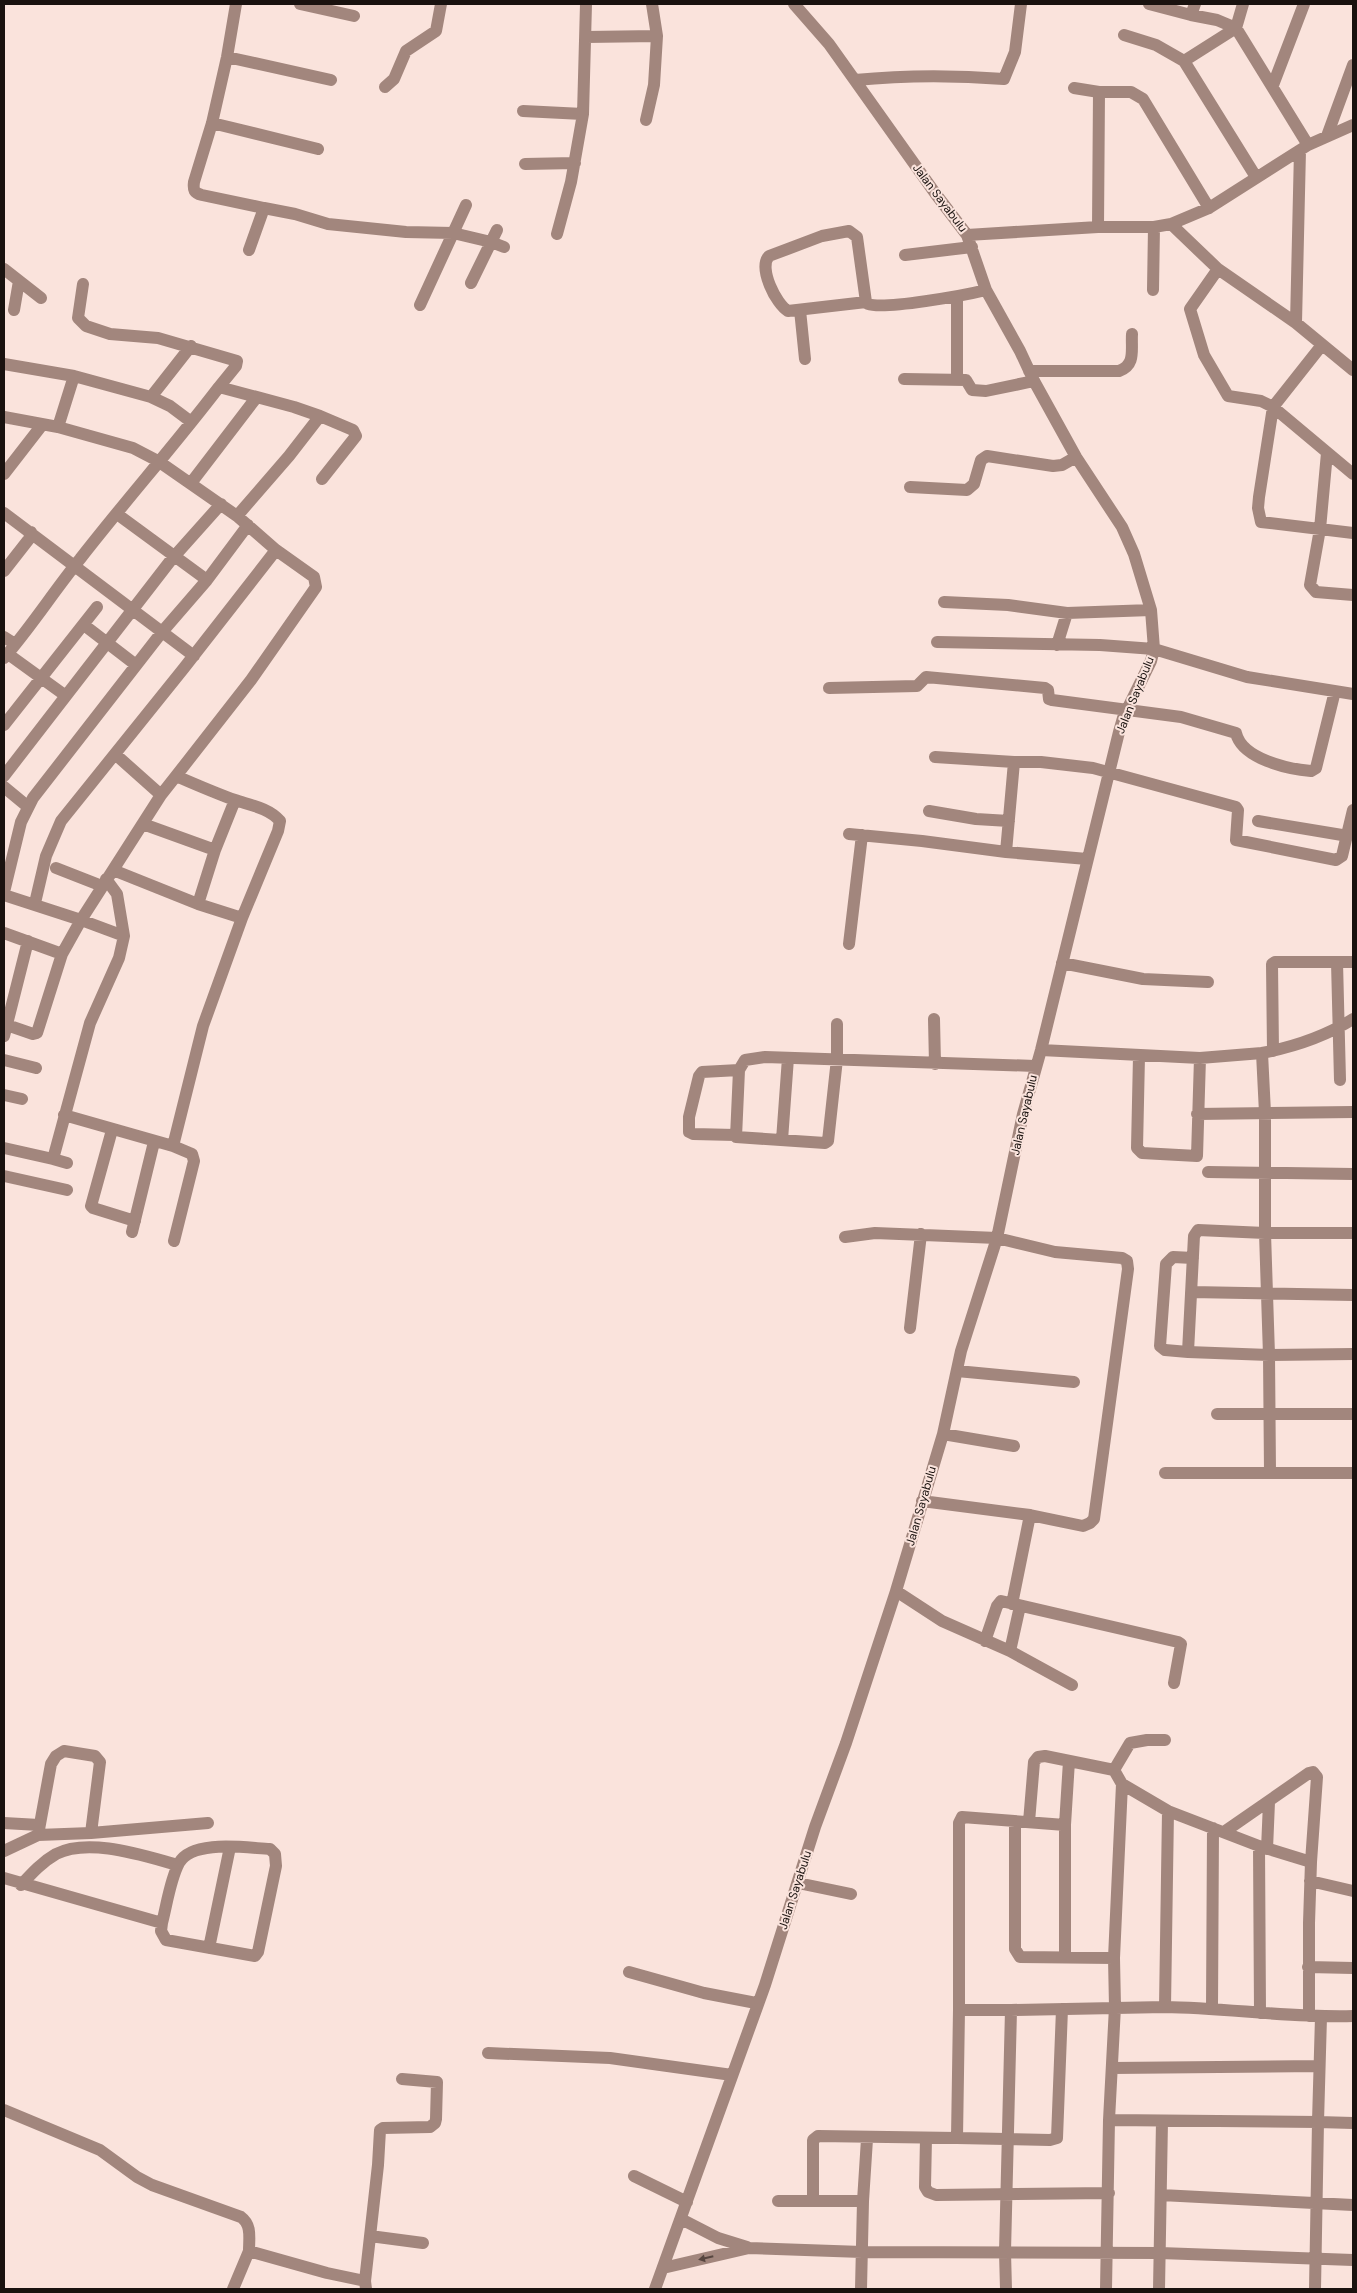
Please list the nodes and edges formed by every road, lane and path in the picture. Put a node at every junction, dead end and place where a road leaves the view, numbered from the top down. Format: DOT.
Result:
graph roads {
  1 [pos="236,4"];
  2 [pos="300,4"];
  3 [pos="441,4"];
  4 [pos="586,4"];
  5 [pos="652,4"];
  6 [pos="794,4"];
  7 [pos="1021,4"];
  8 [pos="1149,4"];
  9 [pos="1243,4"];
  10 [pos="1304,4"];
  11 [pos="326,6"];
  12 [pos="1193,9"];
  13 [pos="354,16"];
  14 [pos="1236,28"];
  15 [pos="1124,35"];
  16 [pos="657,36"];
  17 [pos="586,37"];
  18 [pos="227,56"];
  19 [pos="1184,60"];
  20 [pos="1353,65"];
  21 [pos="331,80"];
  22 [pos="855,80"];
  23 [pos="1273,85"];
  24 [pos="385,88"];
  25 [pos="1074,88"];
  26 [pos="1099,92"];
  27 [pos="523,111"];
  28 [pos="583,114"];
  29 [pos="646,120"];
  30 [pos="212,123"];
  31 [pos="1353,125"];
  32 [pos="1327,136"];
  33 [pos="318,148"];
  34 [pos="1304,148"];
  35 [pos="575,163"];
  36 [pos="525,164"];
  37 [pos="1256,177"];
  38 [pos="466,204"];
  39 [pos="264,208"];
  40 [pos="1208,208"];
  41 [pos="1171,224"];
  42 [pos="1098,227"];
  43 [pos="1154,227"];
  44 [pos="452,233"];
  45 [pos="556,234"];
  46 [pos="494,236"];
  47 [pos="969,241"];
  48 [pos="504,247"];
  49 [pos="249,250"];
  50 [pos="905,254"];
  51 [pos="4,269"];
  52 [pos="1218,269"];
  53 [pos="19,281"];
  54 [pos="471,283"];
  55 [pos="83,284"];
  56 [pos="986,290"];
  57 [pos="1153,290"];
  58 [pos="957,296"];
  59 [pos="41,298"];
  60 [pos="866,302"];
  61 [pos="420,305"];
  62 [pos="14,310"];
  63 [pos="800,310"];
  64 [pos="1296,324"];
  65 [pos="1132,334"];
  66 [pos="1322,345"];
  67 [pos="191,346"];
  68 [pos="805,359"];
  69 [pos="4,364"];
  70 [pos="1353,370"];
  71 [pos="74,376"];
  72 [pos="1031,376"];
  73 [pos="904,378"];
  74 [pos="957,380"];
  75 [pos="219,388"];
  76 [pos="151,397"];
  77 [pos="256,398"];
  78 [pos="1273,407"];
  79 [pos="320,416"];
  80 [pos="4,417"];
  81 [pos="190,421"];
  82 [pos="42,425"];
  83 [pos="58,427"];
  84 [pos="1327,453"];
  85 [pos="1076,457"];
  86 [pos="158,461"];
  87 [pos="4,474"];
  88 [pos="1353,474"];
  89 [pos="322,479"];
  90 [pos="191,483"];
  91 [pos="910,487"];
  92 [pos="221,504"];
  93 [pos="4,513"];
  94 [pos="117,514"];
  95 [pos="237,516"];
  96 [pos="248,525"];
  97 [pos="1320,529"];
  98 [pos="30,532"];
  99 [pos="1353,533"];
  100 [pos="276,550"];
  101 [pos="174,557"];
  102 [pos="75,565"];
  103 [pos="4,571"];
  104 [pos="207,580"];
  105 [pos="1353,596"];
  106 [pos="944,602"];
  107 [pos="97,607"];
  108 [pos="132,610"];
  109 [pos="1151,610"];
  110 [pos="1067,613"];
  111 [pos="84,625"];
  112 [pos="162,632"];
  113 [pos="4,636"];
  114 [pos="107,642"];
  115 [pos="938,642"];
  116 [pos="1057,646"];
  117 [pos="1154,649"];
  118 [pos="9,652"];
  119 [pos="194,656"];
  120 [pos="136,665"];
  121 [pos="40,678"];
  122 [pos="829,688"];
  123 [pos="1335,691"];
  124 [pos="1353,694"];
  125 [pos="66,696"];
  126 [pos="1127,711"];
  127 [pos="4,724"];
  128 [pos="115,754"];
  129 [pos="935,757"];
  130 [pos="1014,762"];
  131 [pos="1109,773"];
  132 [pos="4,776"];
  133 [pos="176,776"];
  134 [pos="4,787"];
  135 [pos="161,795"];
  136 [pos="235,800"];
  137 [pos="27,806"];
  138 [pos="929,811"];
  139 [pos="1352,819"];
  140 [pos="1009,821"];
  141 [pos="1258,821"];
  142 [pos="143,824"];
  143 [pos="849,834"];
  144 [pos="862,835"];
  145 [pos="1348,836"];
  146 [pos="215,850"];
  147 [pos="1006,852"];
  148 [pos="1087,859"];
  149 [pos="56,868"];
  150 [pos="107,878"];
  151 [pos="4,894"];
  152 [pos="35,903"];
  153 [pos="198,904"];
  154 [pos="242,918"];
  155 [pos="81,920"];
  156 [pos="4,933"];
  157 [pos="124,936"];
  158 [pos="28,941"];
  159 [pos="849,944"];
  160 [pos="62,954"];
  161 [pos="1337,962"];
  162 [pos="1353,962"];
  163 [pos="1062,963"];
  164 [pos="1208,982"];
  165 [pos="1353,1019"];
  166 [pos="934,1020"];
  167 [pos="837,1024"];
  168 [pos="5,1028"];
  169 [pos="1338,1029"];
  170 [pos="1041,1050"];
  171 [pos="1267,1052"];
  172 [pos="1139,1056"];
  173 [pos="788,1058"];
  174 [pos="1200,1058"];
  175 [pos="837,1059"];
  176 [pos="4,1060"];
  177 [pos="935,1064"];
  178 [pos="1035,1066"];
  179 [pos="36,1068"];
  180 [pos="739,1070"];
  181 [pos="1340,1080"];
  182 [pos="4,1095"];
  183 [pos="22,1099"];
  184 [pos="1353,1112"];
  185 [pos="1265,1113"];
  186 [pos="1197,1114"];
  187 [pos="64,1115"];
  188 [pos="112,1130"];
  189 [pos="735,1135"];
  190 [pos="782,1140"];
  191 [pos="154,1142"];
  192 [pos="173,1146"];
  193 [pos="4,1148"];
  194 [pos="53,1159"];
  195 [pos="68,1163"];
  196 [pos="1208,1172"];
  197 [pos="1264,1173"];
  198 [pos="1353,1174"];
  199 [pos="4,1176"];
  200 [pos="67,1190"];
  201 [pos="1264,1233"];
  202 [pos="1353,1233"];
  203 [pos="921,1234"];
  204 [pos="844,1237"];
  205 [pos="997,1238"];
  206 [pos="174,1241"];
  207 [pos="1193,1258"];
  208 [pos="1191,1292"];
  209 [pos="1268,1294"];
  210 [pos="1353,1295"];
  211 [pos="910,1328"];
  212 [pos="1188,1352"];
  213 [pos="1353,1354"];
  214 [pos="1269,1355"];
  215 [pos="957,1371"];
  216 [pos="1074,1382"];
  217 [pos="1268,1413"];
  218 [pos="1218,1414"];
  219 [pos="1353,1414"];
  220 [pos="943,1434"];
  221 [pos="1014,1446"];
  222 [pos="1166,1473"];
  223 [pos="1270,1473"];
  224 [pos="1353,1473"];
  225 [pos="922,1501"];
  226 [pos="1030,1515"];
  227 [pos="896,1591"];
  228 [pos="1016,1605"];
  229 [pos="985,1641"];
  230 [pos="1010,1651"];
  231 [pos="1174,1683"];
  232 [pos="1072,1685"];
  233 [pos="1166,1740"];
  234 [pos="1069,1761"];
  235 [pos="1114,1770"];
  236 [pos="1122,1784"];
  237 [pos="1269,1802"];
  238 [pos="1168,1811"];
  239 [pos="1015,1822"];
  240 [pos="1029,1822"];
  241 [pos="4,1823"];
  242 [pos="208,1823"];
  243 [pos="1065,1825"];
  244 [pos="39,1830"];
  245 [pos="1219,1830"];
  246 [pos="92,1833"];
  247 [pos="230,1847"];
  248 [pos="1263,1847"];
  249 [pos="4,1851"];
  250 [pos="1311,1862"];
  251 [pos="178,1866"];
  252 [pos="4,1878"];
  253 [pos="1310,1881"];
  254 [pos="798,1883"];
  255 [pos="21,1885"];
  256 [pos="1353,1891"];
  257 [pos="851,1894"];
  258 [pos="162,1923"];
  259 [pos="209,1948"];
  260 [pos="1065,1958"];
  261 [pos="1114,1958"];
  262 [pos="1308,1967"];
  263 [pos="1353,1968"];
  264 [pos="629,1972"];
  265 [pos="756,2003"];
  266 [pos="1115,2007"];
  267 [pos="1062,2008"];
  268 [pos="1165,2008"];
  269 [pos="1212,2008"];
  270 [pos="959,2010"];
  271 [pos="1011,2010"];
  272 [pos="1260,2013"];
  273 [pos="1315,2016"];
  274 [pos="1353,2016"];
  275 [pos="488,2053"];
  276 [pos="1319,2066"];
  277 [pos="1112,2068"];
  278 [pos="732,2075"];
  279 [pos="402,2079"];
  280 [pos="4,2110"];
  281 [pos="1109,2120"];
  282 [pos="1162,2121"];
  283 [pos="1318,2122"];
  284 [pos="1353,2123"];
  285 [pos="867,2138"];
  286 [pos="926,2138"];
  287 [pos="957,2138"];
  288 [pos="1009,2139"];
  289 [pos="634,2176"];
  290 [pos="1109,2193"];
  291 [pos="1007,2195"];
  292 [pos="1161,2195"];
  293 [pos="778,2201"];
  294 [pos="813,2201"];
  295 [pos="863,2201"];
  296 [pos="687,2202"];
  297 [pos="1316,2204"];
  298 [pos="1353,2206"];
  299 [pos="681,2219"];
  300 [pos="370,2236"];
  301 [pos="424,2243"];
  302 [pos="749,2248"];
  303 [pos="249,2251"];
  304 [pos="862,2252"];
  305 [pos="1005,2252"];
  306 [pos="1107,2253"];
  307 [pos="1160,2253"];
  308 [pos="1316,2258"];
  309 [pos="1353,2260"];
  310 [pos="663,2268"];
  311 [pos="366,2285"];
  312 [pos="233,2289"];
  313 [pos="655,2289"];
  314 [pos="861,2289"];
  315 [pos="1006,2289"];
  316 [pos="1106,2289"];
  317 [pos="1159,2289"];
  318 [pos="1315,2289"];
  1 -- 18 [label="street"];
  2 -- 11 [label="street"];
  3 -- 24 [label="street"];
  4 -- 17 [label="street"];
  5 -- 16 [label="street"];
  6 -- 22 [label="street, Jalan Sayabulu"];
  7 -- 22 [label="street"];
  8 -- 12 [label="street"];
  9 -- 14 [label="street"];
  10 -- 23 [label="street"];
  11 -- 13 [label="street"];
  12 -- 14 [label="street"];
  14 -- 19 [label="street"];
  14 -- 23 [label="street"];
  15 -- 19 [label="street"];
  16 -- 17 [label="street"];
  16 -- 29 [label="street"];
  17 -- 28 [label="street"];
  18 -- 21 [label="street"];
  18 -- 30 [label="street"];
  19 -- 37 [label="street"];
  20 -- 32 [label="street"];
  22 -- 47 [label="street, Jalan Sayabulu"];
  23 -- 34 [label="street"];
  25 -- 26 [label="street"];
  26 -- 40 [label="street"];
  26 -- 42 [label="street"];
  27 -- 28 [label="street"];
  28 -- 35 [label="street"];
  30 -- 33 [label="street"];
  30 -- 39 [label="street"];
  31 -- 32 [label="street"];
  32 -- 34 [label="street"];
  34 -- 37 [label="street"];
  34 -- 64 [label="street"];
  35 -- 36 [label="street"];
  35 -- 45 [label="street"];
  37 -- 40 [label="street"];
  38 -- 44 [label="street"];
  39 -- 44 [label="street"];
  39 -- 49 [label="street"];
  40 -- 41 [label="street"];
  41 -- 43 [label="street"];
  41 -- 52 [label="street"];
  42 -- 43 [label="street"];
  42 -- 47 [label="street"];
  43 -- 57 [label="street"];
  44 -- 46 [label="street"];
  44 -- 61 [label="street"];
  46 -- 48 [label="street"];
  46 -- 54 [label="street"];
  47 -- 50 [label="street"];
  47 -- 56 [label="street, Jalan Sayabulu"];
  51 -- 53 [label="street"];
  52 -- 64 [label="street"];
  52 -- 78 [label="street"];
  53 -- 59 [label="street"];
  53 -- 62 [label="street"];
  55 -- 67 [label="street"];
  56 -- 58 [label="street"];
  56 -- 72 [label="street, Jalan Sayabulu"];
  58 -- 60 [label="street"];
  58 -- 74 [label="street"];
  60 -- 63 [label="street"];
  60 -- 63 [label="street"];
  63 -- 68 [label="street"];
  64 -- 66 [label="street"];
  65 -- 72 [label="street"];
  66 -- 70 [label="street"];
  66 -- 78 [label="street"];
  67 -- 75 [label="street"];
  67 -- 76 [label="street"];
  69 -- 71 [label="street"];
  71 -- 76 [label="street"];
  71 -- 83 [label="street"];
  72 -- 74 [label="street"];
  72 -- 85 [label="street, Jalan Sayabulu"];
  73 -- 74 [label="street"];
  75 -- 77 [label="street"];
  75 -- 81 [label="street"];
  76 -- 81 [label="street"];
  77 -- 79 [label="street"];
  77 -- 90 [label="street"];
  78 -- 84 [label="street"];
  78 -- 97 [label="street"];
  79 -- 89 [label="street"];
  79 -- 95 [label="street"];
  80 -- 82 [label="street"];
  81 -- 86 [label="street"];
  82 -- 83 [label="street"];
  82 -- 87 [label="street"];
  83 -- 86 [label="street"];
  84 -- 88 [label="street"];
  84 -- 97 [label="street"];
  85 -- 91 [label="street"];
  85 -- 109 [label="street, Jalan Sayabulu"];
  86 -- 90 [label="street"];
  86 -- 94 [label="street"];
  90 -- 92 [label="street"];
  92 -- 95 [label="street"];
  92 -- 101 [label="street"];
  93 -- 98 [label="street"];
  94 -- 101 [label="street"];
  94 -- 102 [label="street"];
  95 -- 96 [label="street"];
  96 -- 100 [label="street"];
  96 -- 104 [label="street"];
  97 -- 99 [label="street"];
  97 -- 105 [label="street"];
  98 -- 102 [label="street"];
  98 -- 103 [label="street"];
  100 -- 119 [label="street"];
  100 -- 133 [label="street"];
  101 -- 104 [label="street"];
  101 -- 108 [label="street"];
  102 -- 108 [label="street"];
  102 -- 118 [label="street"];
  104 -- 112 [label="street"];
  106 -- 110 [label="street"];
  107 -- 111 [label="street"];
  108 -- 112 [label="street"];
  108 -- 114 [label="street"];
  109 -- 110 [label="street"];
  109 -- 117 [label="street, Jalan Sayabulu"];
  110 -- 116 [label="street"];
  111 -- 114 [label="street"];
  111 -- 121 [label="street"];
  112 -- 119 [label="street"];
  112 -- 120 [label="street"];
  113 -- 118 [label="street"];
  114 -- 120 [label="street"];
  114 -- 125 [label="street"];
  115 -- 116 [label="street"];
  116 -- 117 [label="street"];
  117 -- 123 [label="street"];
  117 -- 126 [label="street, Jalan Sayabulu"];
  118 -- 121 [label="street"];
  119 -- 128 [label="street"];
  120 -- 137 [label="street"];
  121 -- 125 [label="street"];
  121 -- 127 [label="street"];
  122 -- 126 [label="street"];
  123 -- 124 [label="street"];
  123 -- 126 [label="street"];
  125 -- 132 [label="street"];
  126 -- 131 [label="street, Jalan Sayabulu"];
  128 -- 135 [label="street"];
  128 -- 152 [label="street"];
  129 -- 130 [label="street"];
  130 -- 131 [label="street"];
  130 -- 140 [label="street"];
  131 -- 145 [label="street"];
  131 -- 148 [label="street, Jalan Sayabulu"];
  133 -- 135 [label="street"];
  133 -- 136 [label="street"];
  134 -- 137 [label="street"];
  135 -- 142 [label="street"];
  136 -- 146 [label="street"];
  136 -- 154 [label="street"];
  137 -- 151 [label="street"];
  138 -- 140 [label="street"];
  139 -- 145 [label="street"];
  140 -- 147 [label="street"];
  141 -- 145 [label="street"];
  142 -- 146 [label="street"];
  142 -- 150 [label="street"];
  143 -- 144 [label="street"];
  144 -- 147 [label="street"];
  144 -- 159 [label="street"];
  146 -- 153 [label="street"];
  147 -- 148 [label="street"];
  148 -- 163 [label="street, Jalan Sayabulu"];
  149 -- 150 [label="street"];
  150 -- 153 [label="street"];
  150 -- 155 [label="street"];
  150 -- 157 [label="street"];
  151 -- 152 [label="street"];
  152 -- 155 [label="street"];
  153 -- 154 [label="street"];
  154 -- 192 [label="street"];
  155 -- 157 [label="street"];
  155 -- 160 [label="street"];
  156 -- 158 [label="street"];
  157 -- 187 [label="street"];
  158 -- 160 [label="street"];
  158 -- 168 [label="street"];
  160 -- 168 [label="street"];
  161 -- 162 [label="street"];
  161 -- 169 [label="street"];
  161 -- 171 [label="street"];
  163 -- 164 [label="street"];
  163 -- 170 [label="street, Jalan Sayabulu"];
  165 -- 169 [label="street"];
  166 -- 177 [label="street"];
  167 -- 175 [label="street"];
  169 -- 171 [label="street"];
  169 -- 181 [label="street"];
  170 -- 172 [label="street"];
  170 -- 178 [label="street, Jalan Sayabulu"];
  171 -- 174 [label="street"];
  171 -- 185 [label="street"];
  172 -- 174 [label="street"];
  172 -- 186 [label="street"];
  173 -- 175 [label="street"];
  173 -- 180 [label="street"];
  173 -- 190 [label="street"];
  174 -- 186 [label="street"];
  175 -- 177 [label="street"];
  175 -- 190 [label="street"];
  176 -- 179 [label="street"];
  177 -- 178 [label="street"];
  178 -- 205 [label="street, Jalan Sayabulu"];
  180 -- 189 [label="street"];
  180 -- 189 [label="street"];
  182 -- 183 [label="street"];
  184 -- 185 [label="street"];
  185 -- 186 [label="street"];
  185 -- 197 [label="street"];
  187 -- 188 [label="street"];
  187 -- 194 [label="street"];
  188 -- 191 [label="street"];
  188 -- 191 [label="street"];
  189 -- 190 [label="street"];
  191 -- 192 [label="street"];
  192 -- 206 [label="street"];
  193 -- 194 [label="street"];
  194 -- 195 [label="street"];
  196 -- 197 [label="street"];
  197 -- 198 [label="street"];
  197 -- 201 [label="street"];
  199 -- 200 [label="street"];
  201 -- 202 [label="street"];
  201 -- 207 [label="street"];
  201 -- 209 [label="street"];
  203 -- 204 [label="street"];
  203 -- 205 [label="street"];
  203 -- 211 [label="street"];
  205 -- 215 [label="street, Jalan Sayabulu"];
  205 -- 226 [label="street"];
  207 -- 208 [label="street"];
  207 -- 212 [label="street"];
  208 -- 209 [label="street"];
  208 -- 212 [label="street"];
  209 -- 210 [label="street"];
  209 -- 214 [label="street"];
  212 -- 214 [label="street"];
  213 -- 214 [label="street"];
  214 -- 217 [label="street"];
  215 -- 216 [label="street"];
  215 -- 220 [label="street, Jalan Sayabulu"];
  217 -- 218 [label="street"];
  217 -- 219 [label="street"];
  217 -- 223 [label="street"];
  220 -- 221 [label="street"];
  220 -- 225 [label="street, Jalan Sayabulu"];
  222 -- 223 [label="street"];
  223 -- 224 [label="street"];
  225 -- 226 [label="street"];
  225 -- 227 [label="street, Jalan Sayabulu"];
  226 -- 228 [label="street"];
  227 -- 229 [label="street"];
  227 -- 254 [label="street, Jalan Sayabulu"];
  228 -- 229 [label="street"];
  228 -- 230 [label="street"];
  228 -- 231 [label="street"];
  229 -- 230 [label="street"];
  230 -- 232 [label="street"];
  233 -- 235 [label="street"];
  234 -- 235 [label="street"];
  234 -- 240 [label="street"];
  234 -- 243 [label="street"];
  235 -- 236 [label="street"];
  236 -- 238 [label="street"];
  236 -- 261 [label="street"];
  237 -- 245 [label="street"];
  237 -- 248 [label="street"];
  237 -- 250 [label="street"];
  238 -- 245 [label="street"];
  238 -- 268 [label="street"];
  239 -- 240 [label="street"];
  239 -- 260 [label="street"];
  239 -- 270 [label="street"];
  240 -- 243 [label="street"];
  241 -- 244 [label="street"];
  242 -- 246 [label="street"];
  243 -- 260 [label="street"];
  244 -- 246 [label="street"];
  244 -- 246 [label="street"];
  244 -- 249 [label="street"];
  245 -- 248 [label="street"];
  245 -- 269 [label="street"];
  247 -- 251 [label="street"];
  247 -- 259 [label="street"];
  247 -- 259 [label="street"];
  248 -- 250 [label="street"];
  248 -- 272 [label="street"];
  250 -- 253 [label="street"];
  251 -- 255 [label="street"];
  251 -- 258 [label="street"];
  252 -- 255 [label="street"];
  253 -- 256 [label="street"];
  253 -- 262 [label="street"];
  254 -- 257 [label="street"];
  254 -- 265 [label="street, Jalan Sayabulu"];
  255 -- 258 [label="street"];
  258 -- 259 [label="street"];
  260 -- 261 [label="street"];
  261 -- 266 [label="street"];
  262 -- 263 [label="street"];
  262 -- 273 [label="street"];
  264 -- 265 [label="street"];
  265 -- 278 [label="street, Jalan Sayabulu"];
  266 -- 267 [label="street"];
  266 -- 268 [label="street"];
  266 -- 277 [label="street"];
  267 -- 271 [label="street"];
  267 -- 288 [label="street"];
  268 -- 269 [label="street"];
  269 -- 272 [label="street"];
  270 -- 271 [label="street"];
  270 -- 287 [label="street"];
  271 -- 288 [label="street"];
  272 -- 273 [label="street"];
  273 -- 274 [label="street"];
  273 -- 276 [label="street"];
  275 -- 278 [label="street"];
  276 -- 277 [label="street"];
  276 -- 283 [label="street"];
  277 -- 281 [label="street"];
  278 -- 296 [label="street, Jalan Sayabulu"];
  279 -- 300 [label="street"];
  280 -- 303 [label="street"];
  281 -- 282 [label="street"];
  281 -- 290 [label="street"];
  282 -- 283 [label="street"];
  282 -- 292 [label="street"];
  283 -- 284 [label="street"];
  283 -- 297 [label="street"];
  285 -- 286 [label="street"];
  285 -- 294 [label="street"];
  285 -- 295 [label="street"];
  286 -- 287 [label="street"];
  286 -- 291 [label="street"];
  287 -- 288 [label="street"];
  288 -- 291 [label="street"];
  289 -- 296 [label="street"];
  290 -- 291 [label="street"];
  290 -- 306 [label="street"];
  291 -- 305 [label="street"];
  292 -- 297 [label="street"];
  292 -- 307 [label="street"];
  293 -- 294 [label="street"];
  294 -- 295 [label="street"];
  295 -- 304 [label="street"];
  296 -- 299 [label="street, Jalan Sayabulu"];
  297 -- 298 [label="street"];
  297 -- 308 [label="street"];
  299 -- 302 [label="street"];
  299 -- 310 [label="street, Jalan Sayabulu"];
  300 -- 301 [label="street"];
  300 -- 311 [label="street"];
  302 -- 304 [label="street"];
  302 -- 310 [label="street, one-way"];
  303 -- 311 [label="street"];
  303 -- 312 [label="street"];
  304 -- 305 [label="street"];
  304 -- 314 [label="street"];
  305 -- 306 [label="street"];
  305 -- 315 [label="street"];
  306 -- 307 [label="street"];
  306 -- 316 [label="street"];
  307 -- 308 [label="street"];
  307 -- 317 [label="street"];
  308 -- 309 [label="street"];
  308 -- 318 [label="street"];
  310 -- 313 [label="street, Jalan Sayabulu"];
}
